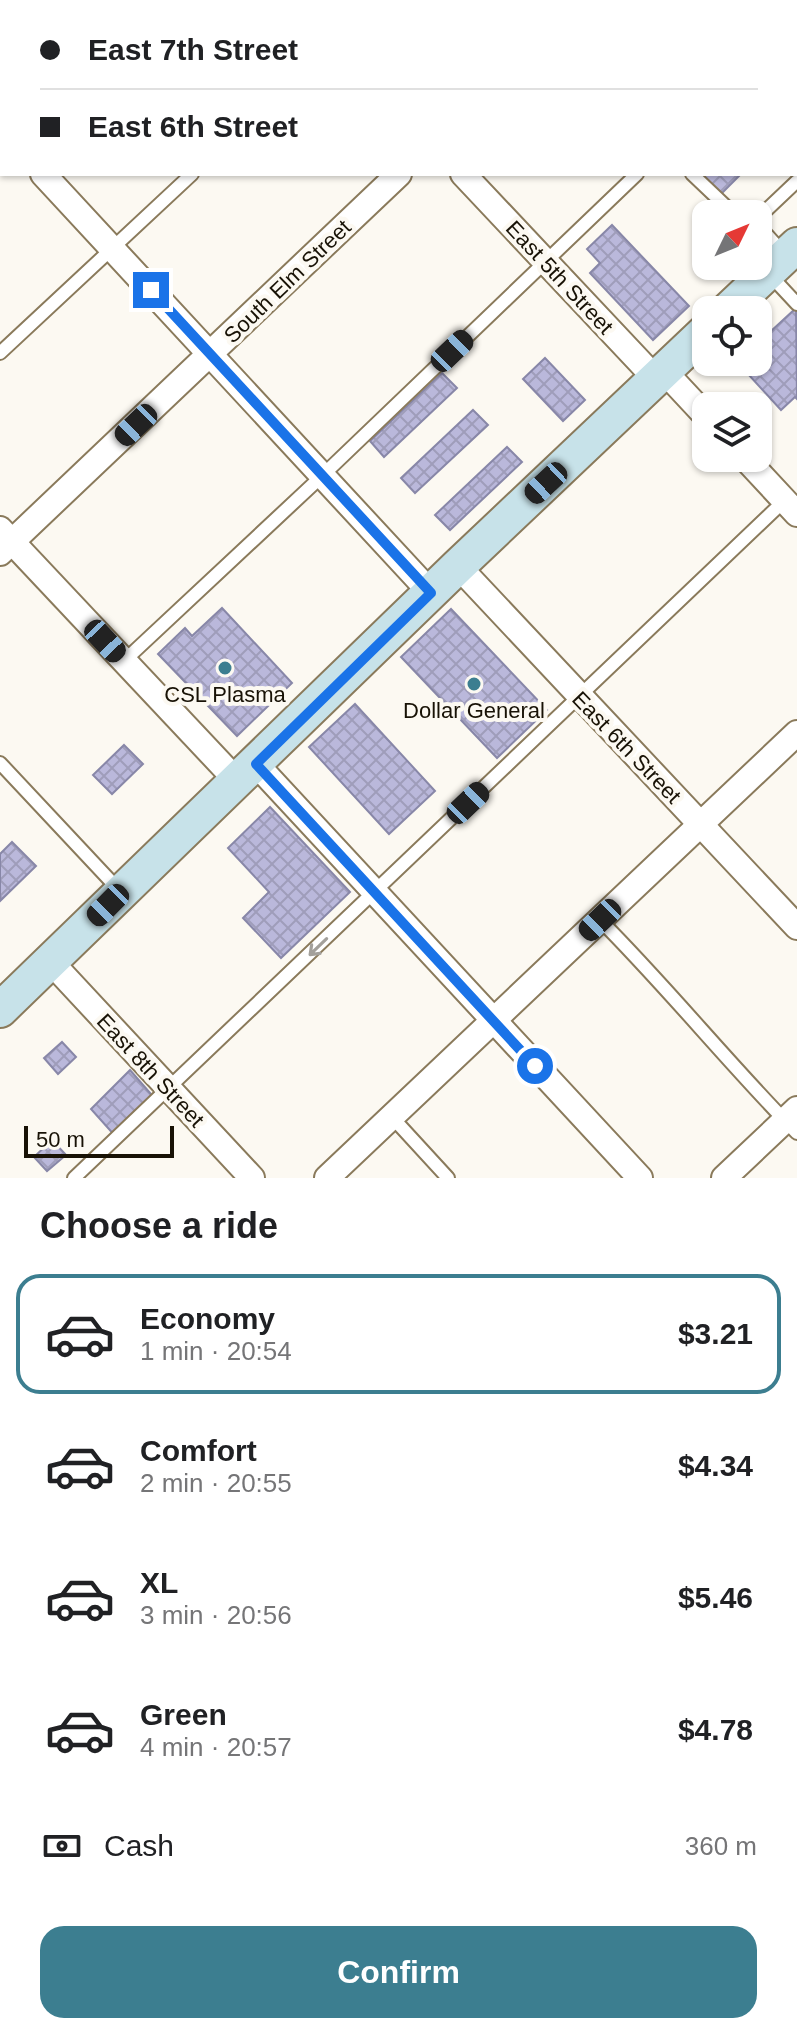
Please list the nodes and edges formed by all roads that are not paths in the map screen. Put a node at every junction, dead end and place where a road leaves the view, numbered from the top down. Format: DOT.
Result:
graph roads {
  1 [pos="45,176"];
  2 [pos="190,176"];
  3 [pos="397,176"];
  4 [pos="465,176"];
  5 [pos="635,176"];
  6 [pos="694,176"];
  7 [pos="797,181"];
  8 [pos="719,200"];
  9 [pos="772,205"];
  10 [pos="111,248"];
  11 [pos="784,258"];
  12 [pos="546,262"];
  13 [pos="743,296"];
  14 [pos="797,304"];
  15 [pos="692,344"];
  16 [pos="0,353"];
  17 [pos="211,354"];
  18 [pos="660,375"];
  19 [pos="692,404"];
  20 [pos="758,472"];
  21 [pos="323,475"];
  22 [pos="791,507"];
  23 [pos="4,541"];
  24 [pos="458,566"];
  25 [pos="431,593"];
  26 [pos="124,661"];
  27 [pos="580,698"];
  28 [pos="797,733"];
  29 [pos="0,763"];
  30 [pos="246,773"];
  31 [pos="700,824"];
  32 [pos="121,892"];
  33 [pos="374,893"];
  34 [pos="600,920"];
  35 [pos="797,927"];
  36 [pos="50,961"];
  37 [pos="0,1010"];
  38 [pos="493,1022"];
  39 [pos="170,1089"];
  40 [pos="392,1117"];
  41 [pos="793,1121"];
  42 [pos="74,1178"];
  43 [pos="252,1178"];
  44 [pos="327,1178"];
  45 [pos="448,1178"];
  46 [pos="640,1178"];
  47 [pos="724,1178"];
  1 -- 10 [label="street"];
  2 -- 10 [label="lane"];
  3 -- 17 [label="street, South Elm Street"];
  4 -- 12 [label="street, East 5th Street"];
  5 -- 12 [label="lane"];
  6 -- 8 [label="lane"];
  7 -- 9 [label="lane"];
  10 -- 16 [label="lane"];
  10 -- 17 [label="street"];
  11 -- 13 [label="main road"];
  11 -- 14 [label="lane"];
  12 -- 18 [label="street, East 5th Street"];
  12 -- 21 [label="lane"];
  15 -- 18 [label="main road"];
  17 -- 21 [label="street"];
  17 -- 23 [label="street, South Elm Street"];
  18 -- 19 [label="street, East 5th Street"];
  18 -- 24 [label="main road"];
  20 -- 22 [label="street"];
  21 -- 25 [label="street"];
  21 -- 26 [label="lane"];
  22 -- 27 [label="lane"];
  23 -- 26 [label="street"];
  24 -- 25 [label="main road"];
  24 -- 27 [label="street, East 6th Street"];
  25 -- 30 [label="main road"];
  26 -- 30 [label="street"];
  27 -- 31 [label="street, East 6th Street"];
  27 -- 33 [label="lane"];
  28 -- 31 [label="street"];
  29 -- 32 [label="lane"];
  30 -- 32 [label="main road"];
  30 -- 33 [label="street"];
  31 -- 34 [label="street"];
  31 -- 35 [label="street, East 6th Street"];
  32 -- 36 [label="main road"];
  33 -- 38 [label="street"];
  33 -- 39 [label="lane, one-way"];
  34 -- 38 [label="street"];
  34 -- 41 [label="lane"];
  36 -- 37 [label="main road"];
  36 -- 39 [label="street, East 8th Street"];
  38 -- 40 [label="street"];
  38 -- 46 [label="street"];
  39 -- 42 [label="lane"];
  39 -- 43 [label="street, East 8th Street"];
  40 -- 44 [label="street"];
  40 -- 45 [label="lane"];
  41 -- 47 [label="street"];
}
